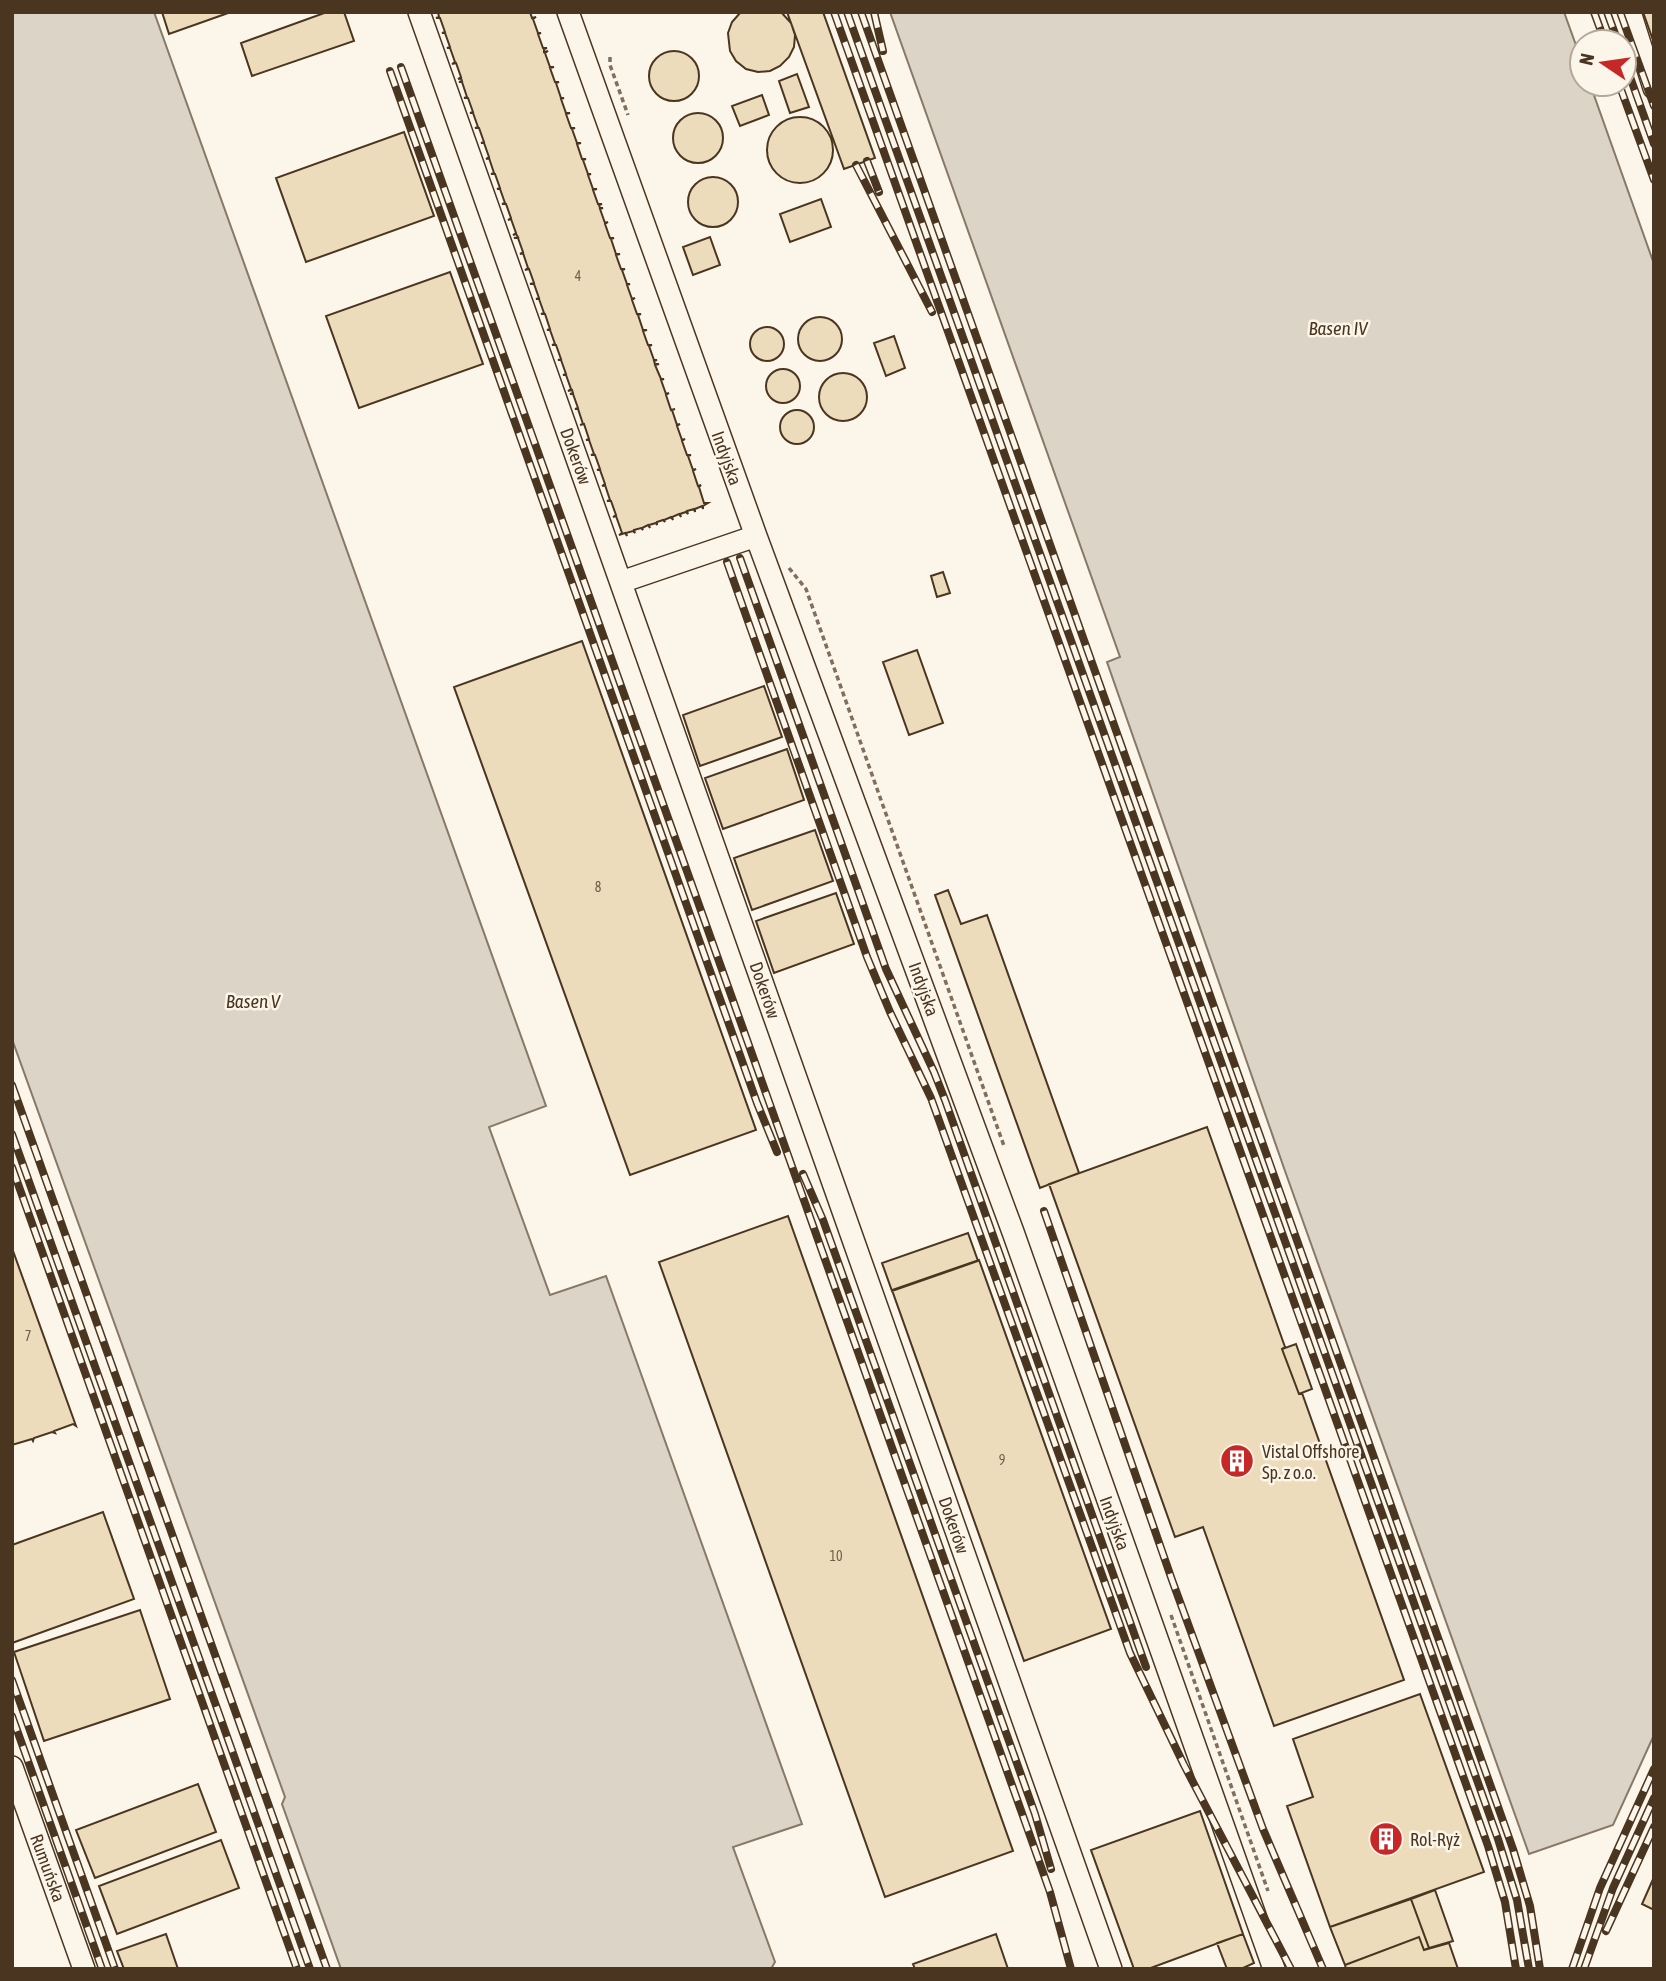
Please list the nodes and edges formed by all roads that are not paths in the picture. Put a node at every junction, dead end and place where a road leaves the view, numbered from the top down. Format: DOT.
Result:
graph roads {
  1 [pos="419,12"];
  2 [pos="568,12"];
  3 [pos="1630,12"];
  4 [pos="1654,88"];
  5 [pos="756,536"];
  6 [pos="621,582"];
  7 [pos="12,1767"];
  8 [pos="84,1969"];
  9 [pos="1111,1969"];
  10 [pos="1274,1969"];
  1 -- 6 [label="lane, Dokerów"];
  2 -- 5 [label="lane, Indyjska"];
  3 -- 4 [label="lane"];
  5 -- 6 [label="lane"];
  5 -- 10 [label="lane, Indyjska"];
  6 -- 9 [label="lane, Dokerów"];
  7 -- 8 [label="lane, Rumuńska"];
}
